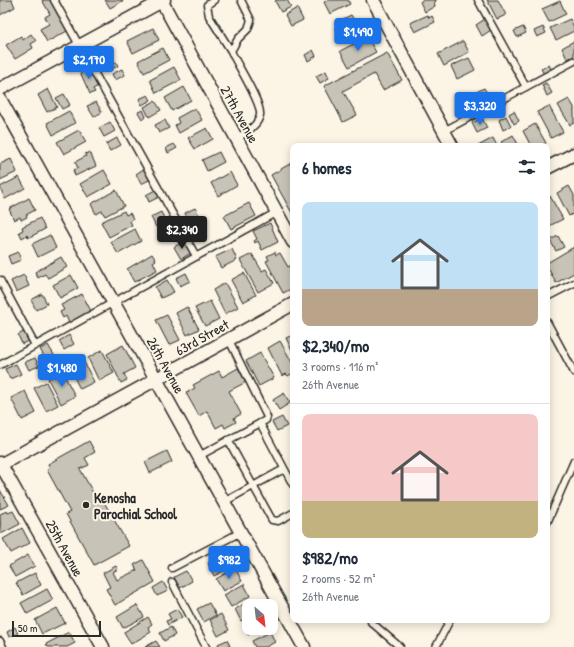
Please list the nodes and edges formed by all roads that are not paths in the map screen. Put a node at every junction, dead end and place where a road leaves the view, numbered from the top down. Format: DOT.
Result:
graph roads {
  1 [pos="54,0"];
  2 [pos="162,0"];
  3 [pos="214,0"];
  4 [pos="241,0"];
  5 [pos="373,0"];
  6 [pos="478,0"];
  7 [pos="79,46"];
  8 [pos="231,51"];
  9 [pos="574,61"];
  10 [pos="526,87"];
  11 [pos="0,89"];
  12 [pos="0,99"];
  13 [pos="444,131"];
  14 [pos="237,138"];
  15 [pos="450,143"];
  16 [pos="574,154"];
  17 [pos="550,166"];
  18 [pos="277,212"];
  19 [pos="290,236"];
  20 [pos="196,256"];
  21 [pos="0,280"];
  22 [pos="574,283"];
  23 [pos="550,295"];
  24 [pos="113,301"];
  25 [pos="290,306"];
  26 [pos="550,328"];
  27 [pos="229,340"];
  28 [pos="35,345"];
  29 [pos="0,365"];
  30 [pos="574,372"];
  31 [pos="156,379"];
  32 [pos="260,423"];
  33 [pos="228,440"];
  34 [pos="199,456"];
  35 [pos="574,461"];
  36 [pos="0,464"];
  37 [pos="284,469"];
  38 [pos="290,480"];
  39 [pos="253,486"];
  40 [pos="224,502"];
  41 [pos="290,515"];
  42 [pos="550,516"];
  43 [pos="241,532"];
  44 [pos="172,568"];
  45 [pos="172,582"];
  46 [pos="290,621"];
  47 [pos="291,623"];
  48 [pos="372,623"];
  49 [pos="448,623"];
  50 [pos="0,641"];
  51 [pos="3,647"];
  52 [pos="103,647"];
  53 [pos="206,647"];
  54 [pos="304,647"];
  55 [pos="400,647"];
  56 [pos="436,647"];
  1 -- 7 [label="lane"];
  2 -- 7 [label="street"];
  2 -- 14 [label="street, 27th Avenue"];
  3 -- 8 [label="lane"];
  4 -- 8 [label="lane"];
  5 -- 13 [label="street"];
  6 -- 10 [label="lane"];
  7 -- 11 [label="street"];
  7 -- 20 [label="lane"];
  8 -- 14 [label="lane"];
  9 -- 10 [label="lane"];
  10 -- 13 [label="lane"];
  12 -- 24 [label="street, 26th Avenue"];
  13 -- 15 [label="street"];
  14 -- 18 [label="street, 27th Avenue"];
  16 -- 17 [label="street"];
  18 -- 19 [label="street, 27th Avenue"];
  18 -- 20 [label="lane"];
  20 -- 24 [label="lane"];
  21 -- 28 [label="lane"];
  22 -- 23 [label="lane"];
  24 -- 28 [label="lane"];
  24 -- 31 [label="street, 26th Avenue"];
  25 -- 27 [label="street, 63rd Street"];
  26 -- 30 [label="lane"];
  27 -- 31 [label="street, 63rd Street"];
  27 -- 32 [label="lane"];
  28 -- 29 [label="lane"];
  31 -- 34 [label="street, 26th Avenue"];
  31 -- 36 [label="street, 63rd Street"];
  32 -- 33 [label="lane"];
  32 -- 37 [label="lane"];
  33 -- 34 [label="lane"];
  33 -- 39 [label="lane"];
  34 -- 40 [label="street, 26th Avenue"];
  35 -- 42 [label="lane"];
  36 -- 52 [label="street, 25th Avenue"];
  37 -- 38 [label="lane"];
  37 -- 39 [label="lane"];
  39 -- 40 [label="lane"];
  39 -- 41 [label="lane"];
  40 -- 43 [label="street, 26th Avenue"];
  43 -- 44 [label="lane"];
  43 -- 46 [label="street, 26th Avenue"];
  45 -- 53 [label="lane"];
  47 -- 54 [label="street, 26th Avenue"];
  48 -- 55 [label="lane"];
  49 -- 56 [label="lane"];
  50 -- 51 [label="lane"];
}
